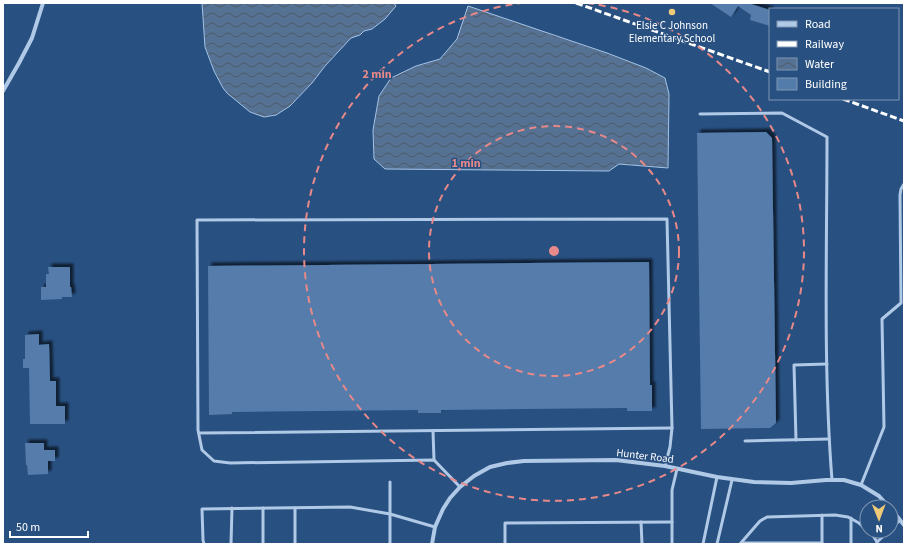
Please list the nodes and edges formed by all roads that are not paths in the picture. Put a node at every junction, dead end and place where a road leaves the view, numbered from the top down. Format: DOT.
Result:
graph roads {
  1 [pos="43,3"];
  2 [pos="3,91"];
  3 [pos="700,114"];
  4 [pos="904,184"];
  5 [pos="827,364"];
  6 [pos="672,428"];
  7 [pos="433,431"];
  8 [pos="199,433"];
  9 [pos="829,439"];
  10 [pos="796,440"];
  11 [pos="745,441"];
  12 [pos="434,460"];
  13 [pos="665,466"];
  14 [pos="677,469"];
  15 [pos="717,477"];
  16 [pos="732,480"];
  17 [pos="832,480"];
  18 [pos="390,482"];
  19 [pos="862,485"];
  20 [pos="460,487"];
  21 [pos="882,499"];
  22 [pos="232,508"];
  23 [pos="263,508"];
  24 [pos="295,508"];
  25 [pos="390,514"];
  26 [pos="822,515"];
  27 [pos="850,518"];
  28 [pos="900,520"];
  29 [pos="642,522"];
  30 [pos="672,522"];
  31 [pos="859,523"];
  32 [pos="904,525"];
  33 [pos="435,527"];
  34 [pos="204,544"];
  35 [pos="231,544"];
  36 [pos="263,544"];
  37 [pos="295,544"];
  38 [pos="390,544"];
  39 [pos="432,544"];
  40 [pos="506,544"];
  41 [pos="642,544"];
  42 [pos="672,544"];
  43 [pos="703,544"];
  44 [pos="717,544"];
  45 [pos="741,544"];
  46 [pos="822,544"];
  47 [pos="851,544"];
  1 -- 2 [label="street"];
  3 -- 5 [label="lane"];
  4 -- 19 [label="lane"];
  5 -- 9 [label="lane"];
  5 -- 10 [label="lane"];
  6 -- 7 [label="lane"];
  6 -- 8 [label="lane"];
  6 -- 13 [label="lane"];
  7 -- 8 [label="lane"];
  7 -- 12 [label="lane"];
  8 -- 12 [label="lane"];
  9 -- 10 [label="lane"];
  9 -- 17 [label="lane"];
  10 -- 11 [label="lane"];
  12 -- 20 [label="lane"];
  13 -- 14 [label="street, Hunter Road"];
  13 -- 20 [label="street, Hunter Road"];
  14 -- 15 [label="street, Hunter Road"];
  14 -- 30 [label="lane"];
  15 -- 16 [label="street, Hunter Road"];
  15 -- 43 [label="lane"];
  16 -- 17 [label="street, Hunter Road"];
  16 -- 44 [label="lane"];
  17 -- 19 [label="street, Hunter Road"];
  18 -- 25 [label="lane"];
  19 -- 21 [label="street, Hunter Road"];
  20 -- 33 [label="street, Hunter Road"];
  22 -- 23 [label="lane"];
  22 -- 34 [label="lane"];
  22 -- 35 [label="lane"];
  23 -- 24 [label="lane"];
  23 -- 36 [label="lane"];
  24 -- 25 [label="lane"];
  24 -- 37 [label="lane"];
  25 -- 33 [label="lane"];
  25 -- 38 [label="lane"];
  26 -- 27 [label="lane"];
  26 -- 45 [label="lane"];
  26 -- 46 [label="lane"];
  27 -- 31 [label="lane"];
  27 -- 47 [label="lane"];
  28 -- 32 [label="street, Hunter Road"];
  29 -- 30 [label="lane"];
  29 -- 40 [label="lane"];
  29 -- 41 [label="lane"];
  30 -- 42 [label="lane"];
  33 -- 39 [label="street, Hunter Road"];
  45 -- 46 [label="lane"];
}
